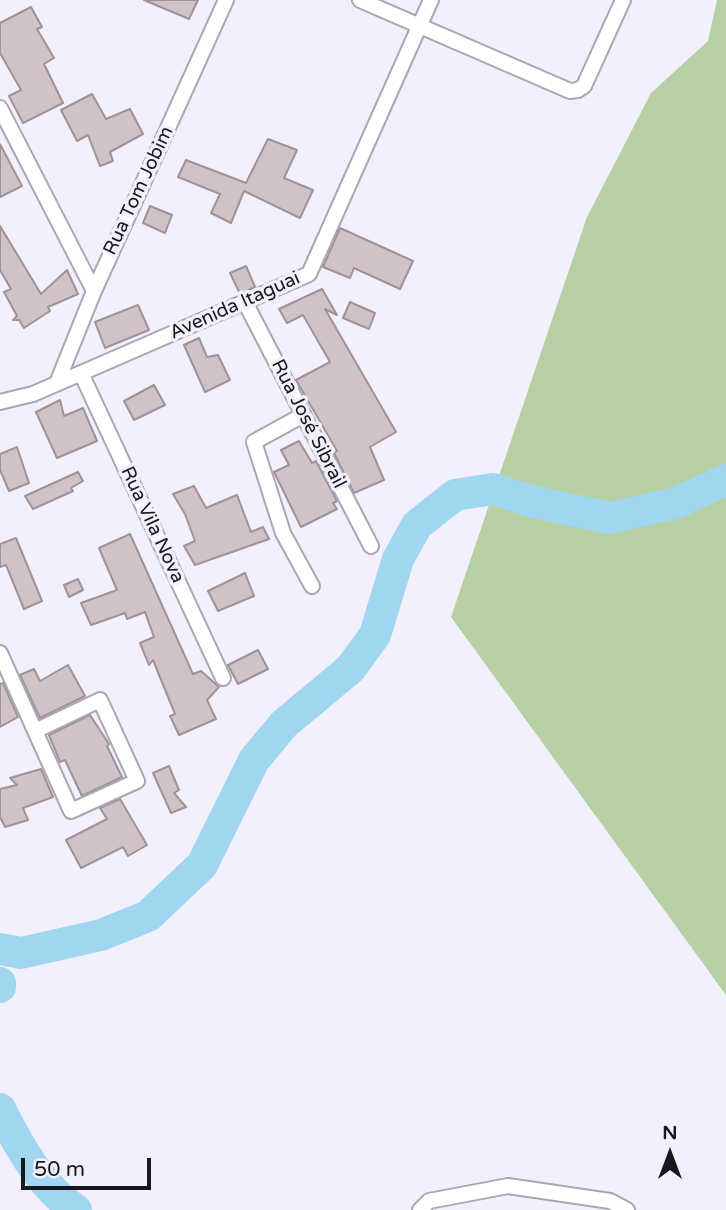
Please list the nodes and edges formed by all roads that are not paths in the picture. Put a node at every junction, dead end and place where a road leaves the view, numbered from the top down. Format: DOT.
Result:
graph roads {
  1 [pos="226,0"];
  2 [pos="360,0"];
  3 [pos="431,0"];
  4 [pos="623,0"];
  5 [pos="419,26"];
  6 [pos="0,108"];
  7 [pos="93,291"];
  8 [pos="245,302"];
  9 [pos="81,373"];
  10 [pos="57,383"];
  11 [pos="0,402"];
  12 [pos="303,415"];
  13 [pos="371,546"];
  14 [pos="312,586"];
  15 [pos="0,653"];
  16 [pos="223,678"];
  17 [pos="35,732"];
  18 [pos="420,1210"];
  19 [pos="627,1210"];
  1 -- 7 [label="street, Rua Tom Jobim"];
  2 -- 5 [label="street"];
  3 -- 5 [label="street, Avenida Itaguai"];
  4 -- 5 [label="street"];
  5 -- 8 [label="street, Avenida Itaguai"];
  6 -- 7 [label="street"];
  7 -- 10 [label="street, Rua Tom Jobim"];
  8 -- 9 [label="street, Avenida Itaguai"];
  8 -- 12 [label="street, Rua José Sibrail"];
  9 -- 10 [label="street, Avenida Itaguai"];
  9 -- 16 [label="street, Rua Vila Nova"];
  10 -- 11 [label="street, Avenida Itaguai"];
  12 -- 13 [label="street, Rua José Sibrail"];
  12 -- 14 [label="street"];
  15 -- 17 [label="street"];
  17 -- 17 [label="street"];
  18 -- 19 [label="street"];
}
